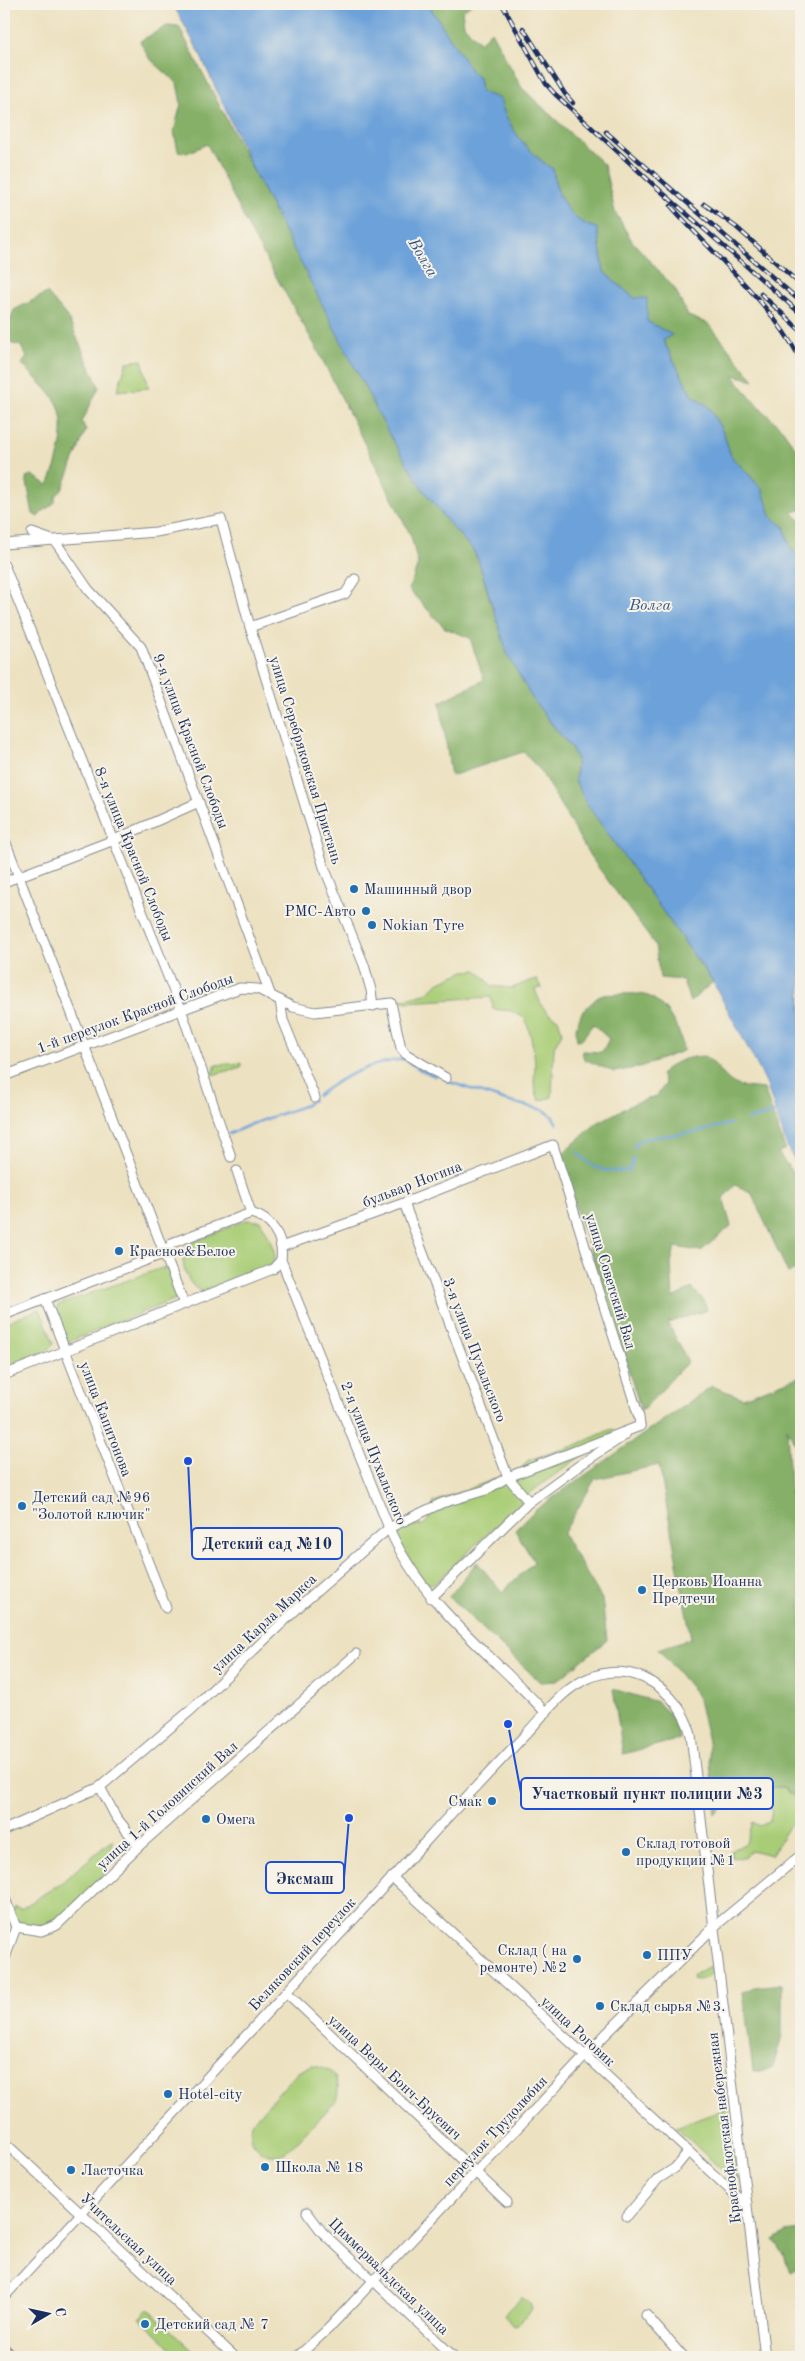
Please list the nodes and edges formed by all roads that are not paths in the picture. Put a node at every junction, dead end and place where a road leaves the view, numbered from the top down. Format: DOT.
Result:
graph roads {
  1 [pos="32,533"];
  2 [pos="55,541"];
  3 [pos="4,544"];
  4 [pos="4,565"];
  5 [pos="355,579"];
  6 [pos="250,627"];
  7 [pos="199,802"];
  8 [pos="4,838"];
  9 [pos="114,840"];
  10 [pos="19,877"];
  11 [pos="4,882"];
  12 [pos="275,998"];
  13 [pos="373,1006"];
  14 [pos="181,1009"];
  15 [pos="84,1046"];
  16 [pos="4,1076"];
  17 [pos="446,1078"];
  18 [pos="315,1098"];
  19 [pos="553,1145"];
  20 [pos="231,1157"];
  21 [pos="237,1171"];
  22 [pos="404,1203"];
  23 [pos="251,1212"];
  24 [pos="281,1247"];
  25 [pos="165,1254"];
  26 [pos="281,1260"];
  27 [pos="45,1299"];
  28 [pos="184,1304"];
  29 [pos="4,1315"];
  30 [pos="65,1351"];
  31 [pos="4,1375"];
  32 [pos="640,1426"];
  33 [pos="508,1477"];
  34 [pos="529,1502"];
  35 [pos="389,1528"];
  36 [pos="432,1598"];
  37 [pos="166,1608"];
  38 [pos="356,1654"];
  39 [pos="643,1677"];
  40 [pos="546,1713"];
  41 [pos="100,1787"];
  42 [pos="4,1830"];
  43 [pos="139,1846"];
  44 [pos="801,1855"];
  45 [pos="392,1877"];
  46 [pos="4,1896"];
  47 [pos="715,1926"];
  48 [pos="16,1927"];
  49 [pos="4,1961"];
  50 [pos="286,1992"];
  51 [pos="584,2056"];
  52 [pos="4,2142"];
  53 [pos="688,2152"];
  54 [pos="476,2172"];
  55 [pos="507,2202"];
  56 [pos="747,2203"];
  57 [pos="307,2212"];
  58 [pos="82,2213"];
  59 [pos="627,2216"];
  60 [pos="373,2280"];
  61 [pos="4,2297"];
  62 [pos="646,2315"];
  63 [pos="4,2350"];
  64 [pos="11,2357"];
  65 [pos="235,2357"];
  66 [pos="297,2357"];
  67 [pos="454,2357"];
  68 [pos="683,2357"];
  69 [pos="765,2357"];
  1 -- 2 [label="street"];
  2 -- 3 [label="street"];
  2 -- 6 [label="street, улица Серебряковская Пристань"];
  2 -- 7 [label="street, 9-я улица Красной Слободы"];
  4 -- 9 [label="street, 8-я улица Красной Слободы"];
  5 -- 6 [label="street"];
  6 -- 13 [label="street, улица Серебряковская Пристань"];
  7 -- 9 [label="street"];
  7 -- 12 [label="street, 9-я улица Красной Слободы"];
  8 -- 10 [label="street"];
  9 -- 10 [label="street"];
  9 -- 14 [label="street, 8-я улица Красной Слободы"];
  10 -- 11 [label="street"];
  10 -- 15 [label="street"];
  12 -- 13 [label="street, 1-й переулок Красной Слободы"];
  12 -- 14 [label="street, 1-й переулок Красной Слободы"];
  12 -- 18 [label="street, 9-я улица Красной Слободы"];
  13 -- 17 [label="street, 1-й переулок Красной Слободы"];
  14 -- 15 [label="street, 1-й переулок Красной Слободы"];
  14 -- 20 [label="street, 8-я улица Красной Слободы"];
  15 -- 16 [label="street, 1-й переулок Красной Слободы"];
  15 -- 25 [label="street"];
  19 -- 22 [label="street, бульвар Ногина"];
  19 -- 32 [label="street, улица Советский Вал"];
  21 -- 23 [label="street"];
  22 -- 24 [label="street, бульвар Ногина"];
  22 -- 33 [label="street, 3-я улица Пухальского"];
  23 -- 24 [label="street, 2-я улица Пухальского"];
  23 -- 25 [label="street"];
  24 -- 26 [label="street, 2-я улица Пухальского"];
  25 -- 27 [label="street"];
  25 -- 28 [label="street"];
  26 -- 28 [label="street"];
  26 -- 35 [label="street, 2-я улица Пухальского"];
  27 -- 29 [label="street"];
  27 -- 30 [label="street, улица Капитонова"];
  28 -- 30 [label="street"];
  30 -- 31 [label="street"];
  30 -- 37 [label="street, улица Капитонова"];
  32 -- 33 [label="street, улица Карла Маркса"];
  32 -- 34 [label="street"];
  33 -- 34 [label="street, 3-я улица Пухальского"];
  33 -- 35 [label="street, улица Карла Маркса"];
  34 -- 36 [label="street"];
  35 -- 36 [label="street, 2-я улица Пухальского"];
  35 -- 41 [label="street, улица Карла Маркса"];
  36 -- 40 [label="street, 2-я улица Пухальского"];
  38 -- 43 [label="street, улица 1-й Головинский Вал"];
  39 -- 40 [label="street, Беляковский переулок"];
  39 -- 47 [label="street, Краснофлотская набережная"];
  40 -- 45 [label="street, Беляковский переулок"];
  41 -- 42 [label="street, улица Карла Маркса"];
  41 -- 43 [label="street"];
  43 -- 48 [label="street, улица 1-й Головинский Вал"];
  44 -- 47 [label="street, переулок Трудолюбия"];
  45 -- 50 [label="street, Беляковский переулок"];
  45 -- 51 [label="street, улица Роговик"];
  46 -- 48 [label="street"];
  47 -- 51 [label="street, переулок Трудолюбия"];
  47 -- 56 [label="street, Краснофлотская набережная"];
  48 -- 49 [label="street"];
  50 -- 54 [label="street, улица Веры Бонч-Бруевич"];
  50 -- 58 [label="street, Беляковский переулок"];
  51 -- 53 [label="street, улица Роговик"];
  51 -- 54 [label="street, переулок Трудолюбия"];
  52 -- 58 [label="street, Учительская улица"];
  53 -- 56 [label="street, улица Роговик"];
  53 -- 59 [label="street"];
  54 -- 55 [label="street, улица Веры Бонч-Бруевич"];
  54 -- 60 [label="street, переулок Трудолюбия"];
  56 -- 69 [label="street, Краснофлотская набережная"];
  57 -- 60 [label="street, Циммервальдская улица"];
  58 -- 61 [label="street, Беляковский переулок"];
  58 -- 65 [label="street, Учительская улица"];
  60 -- 66 [label="street, переулок Трудолюбия"];
  60 -- 67 [label="street, Циммервальдская улица"];
  62 -- 68 [label="street"];
  63 -- 64 [label="main road"];
}
